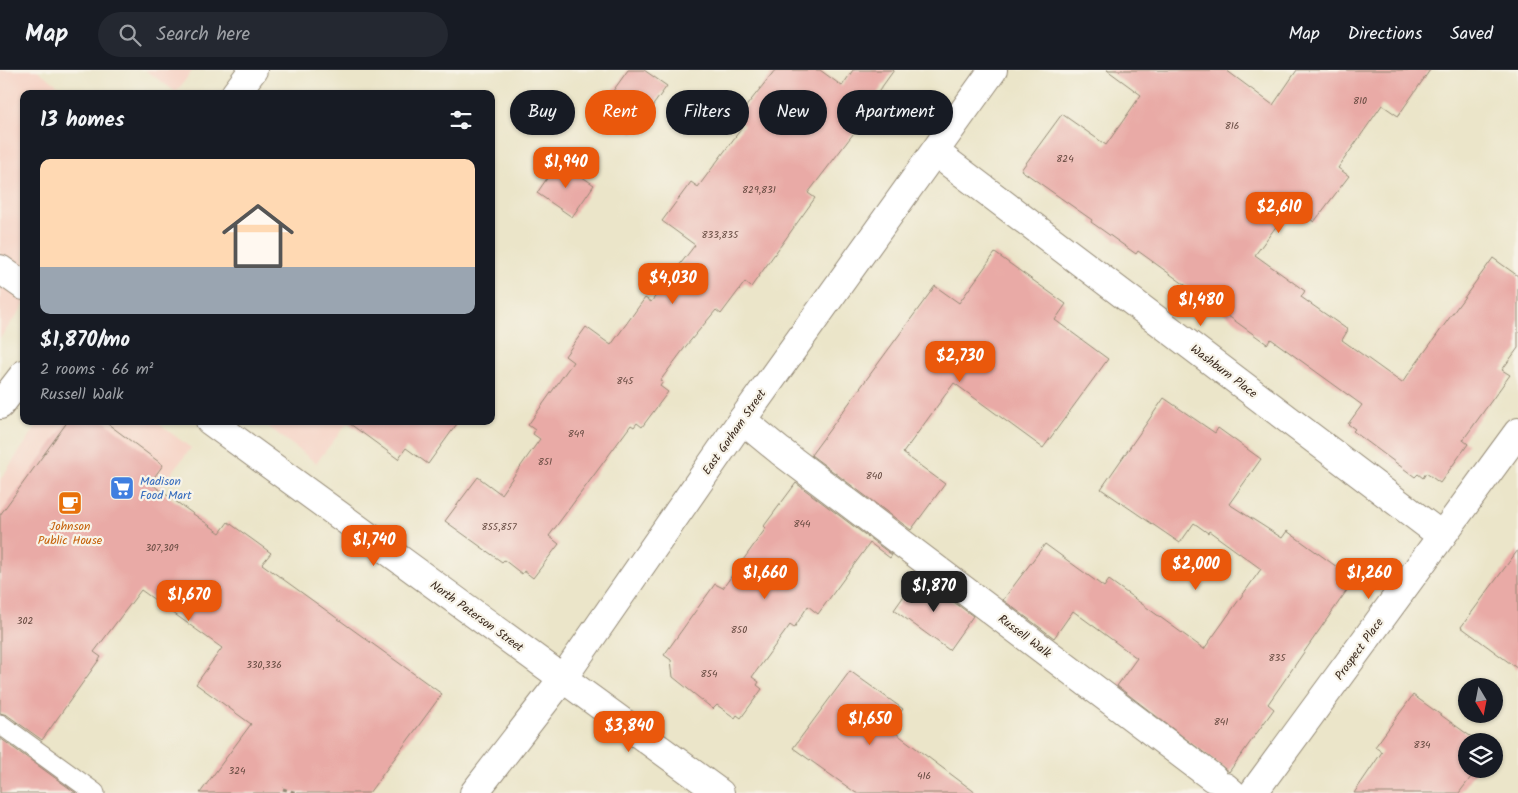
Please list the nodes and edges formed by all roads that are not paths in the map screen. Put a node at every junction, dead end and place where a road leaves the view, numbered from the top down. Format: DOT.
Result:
graph roads {
  1 [pos="253,70"];
  2 [pos="993,70"];
  3 [pos="238,90"];
  4 [pos="934,152"];
  5 [pos="0,269"];
  6 [pos="20,283"];
  7 [pos="20,379"];
  8 [pos="0,405"];
  9 [pos="742,420"];
  10 [pos="215,425"];
  11 [pos="1518,432"];
  12 [pos="1442,536"];
  13 [pos="562,678"];
  14 [pos="0,724"];
  15 [pos="1223,786"];
  16 [pos="95,793"];
  17 [pos="474,793"];
  18 [pos="720,793"];
  19 [pos="1253,793"];
  1 -- 3 [label="street"];
  2 -- 4 [label="street, East Gorham Street"];
  4 -- 9 [label="street, East Gorham Street"];
  4 -- 12 [label="street, Washburn Place"];
  5 -- 6 [label="street"];
  7 -- 8 [label="street"];
  9 -- 13 [label="street, East Gorham Street"];
  9 -- 15 [label="street, Russell Walk"];
  10 -- 13 [label="street, North Paterson Street"];
  11 -- 12 [label="street, Prospect Place"];
  12 -- 19 [label="street, Prospect Place"];
  13 -- 17 [label="street, East Gorham Street"];
  13 -- 18 [label="street, North Paterson Street"];
  14 -- 16 [label="lane"];
}
